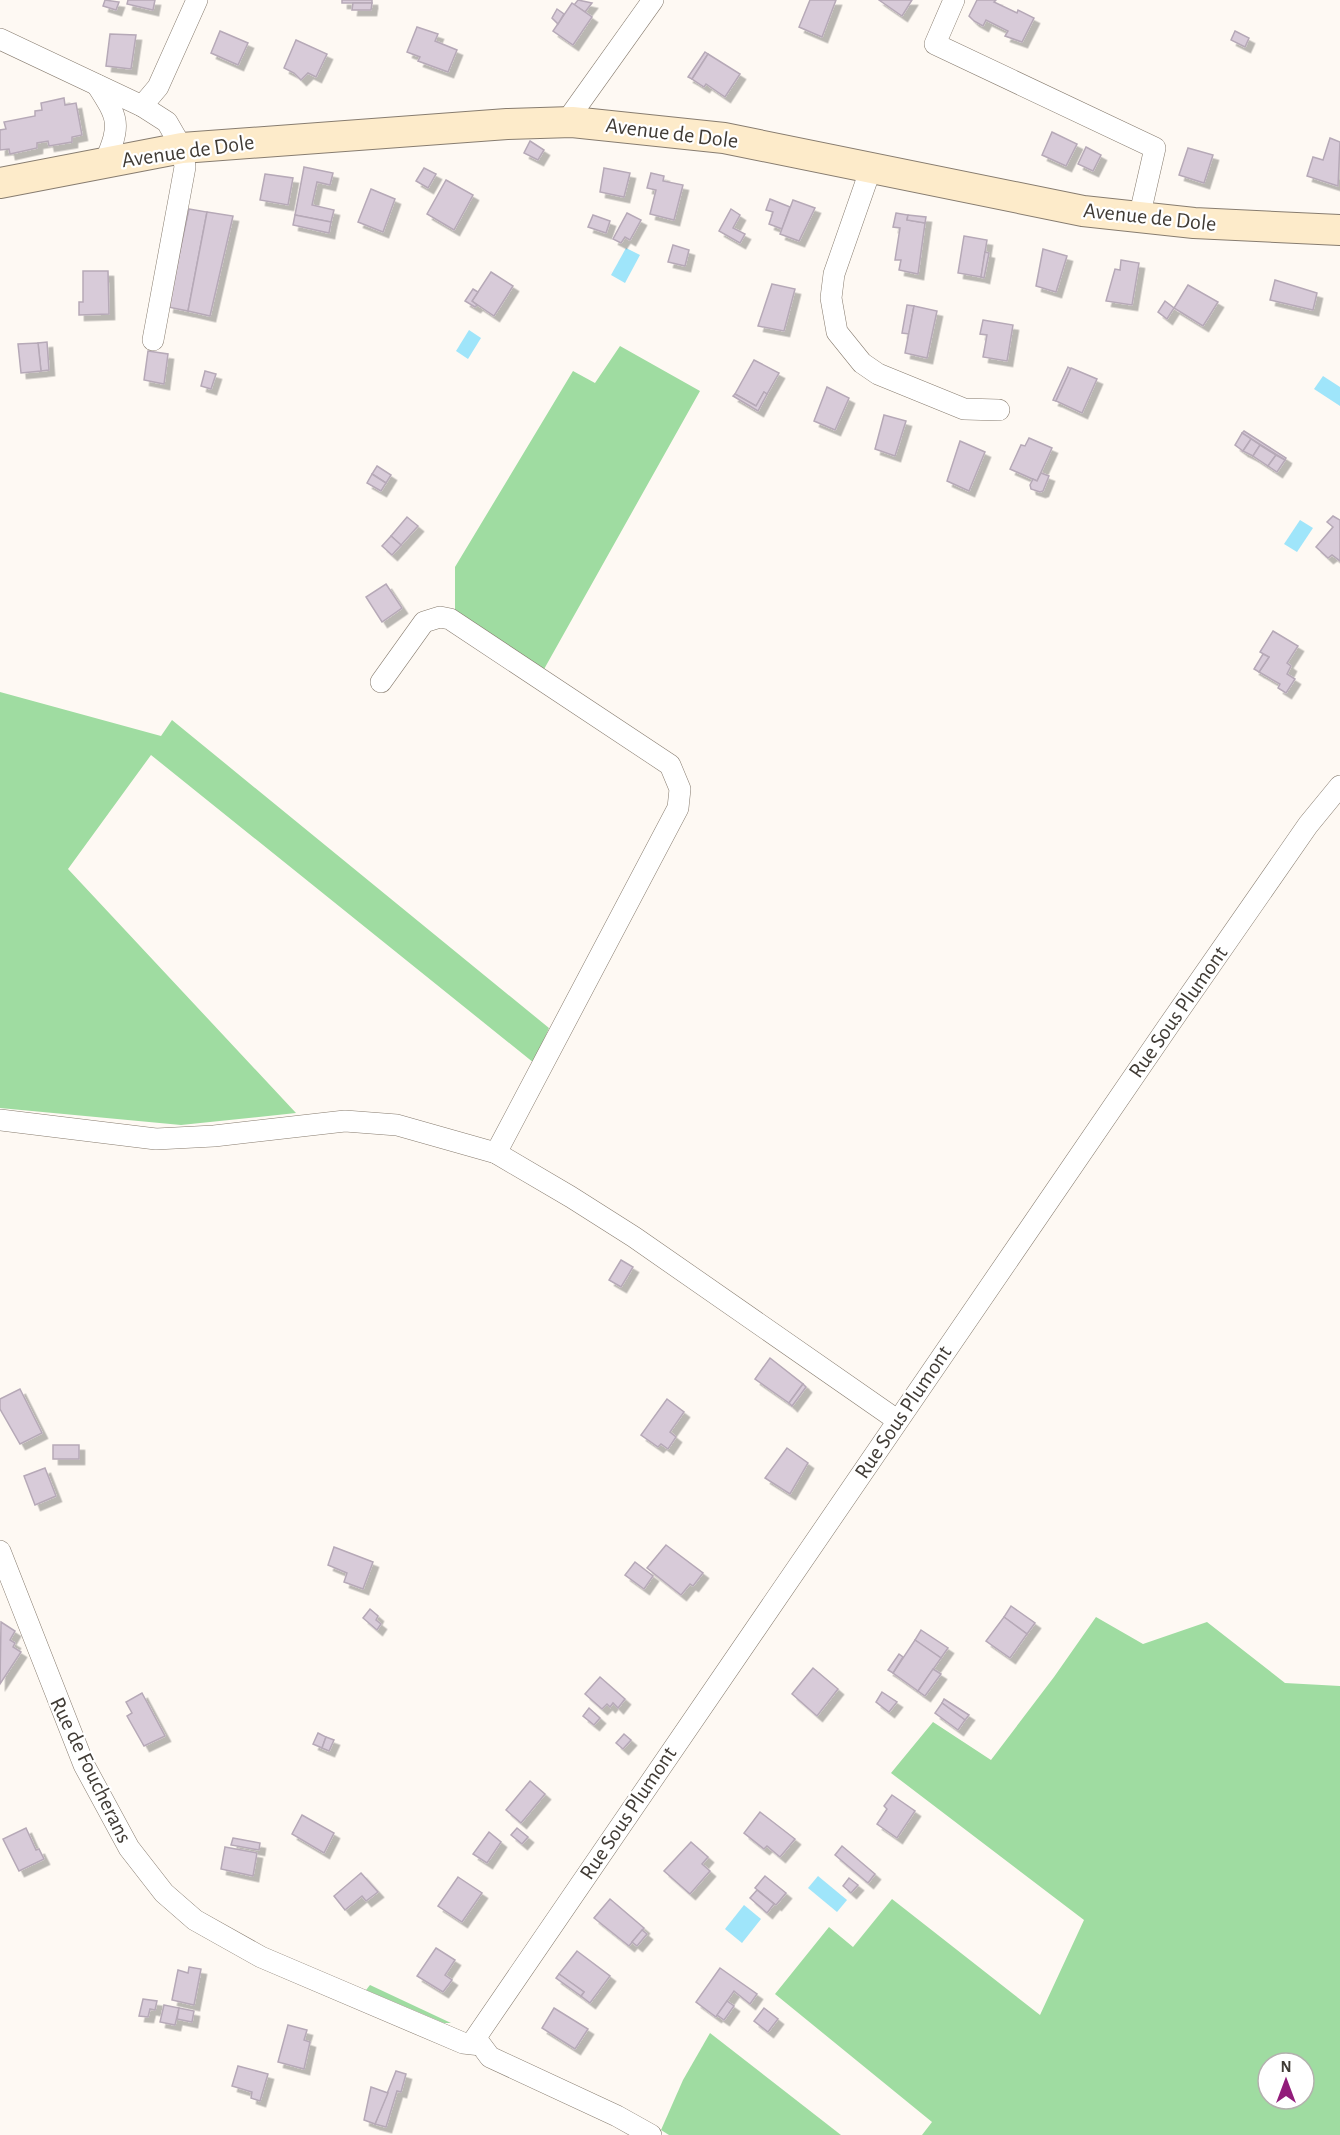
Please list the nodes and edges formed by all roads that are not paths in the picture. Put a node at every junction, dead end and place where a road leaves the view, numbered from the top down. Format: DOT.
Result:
graph roads {
  1 [pos="197,0"];
  2 [pos="653,0"];
  3 [pos="954,0"];
  4 [pos="0,39"];
  5 [pos="97,85"];
  6 [pos="142,106"];
  7 [pos="572,122"];
  8 [pos="182,148"];
  9 [pos="105,162"];
  10 [pos="871,168"];
  11 [pos="0,183"];
  12 [pos="1139,218"];
  13 [pos="1340,230"];
  14 [pos="153,340"];
  15 [pos="999,410"];
  16 [pos="381,682"];
  17 [pos="1340,786"];
  18 [pos="0,1120"];
  19 [pos="496,1153"];
  20 [pos="897,1420"];
  21 [pos="0,1551"];
  22 [pos="472,2043"];
  23 [pos="651,2135"];
  1 -- 6 [label="street"];
  2 -- 7 [label="street"];
  3 -- 12 [label="street"];
  4 -- 5 [label="street"];
  5 -- 6 [label="street"];
  5 -- 9 [label="street"];
  6 -- 8 [label="street"];
  7 -- 8 [label="main road, Avenue de Dole"];
  7 -- 10 [label="main road, Avenue de Dole"];
  8 -- 9 [label="main road, Avenue de Dole"];
  8 -- 14 [label="street"];
  9 -- 11 [label="main road, Avenue de Dole"];
  10 -- 12 [label="main road, Avenue de Dole"];
  10 -- 15 [label="street"];
  12 -- 13 [label="main road, Avenue de Dole"];
  16 -- 19 [label="street"];
  17 -- 20 [label="street, Rue Sous Plumont"];
  18 -- 19 [label="street"];
  19 -- 20 [label="street"];
  20 -- 22 [label="street, Rue Sous Plumont"];
  21 -- 22 [label="street, Rue de Foucherans"];
  22 -- 23 [label="street"];
}
